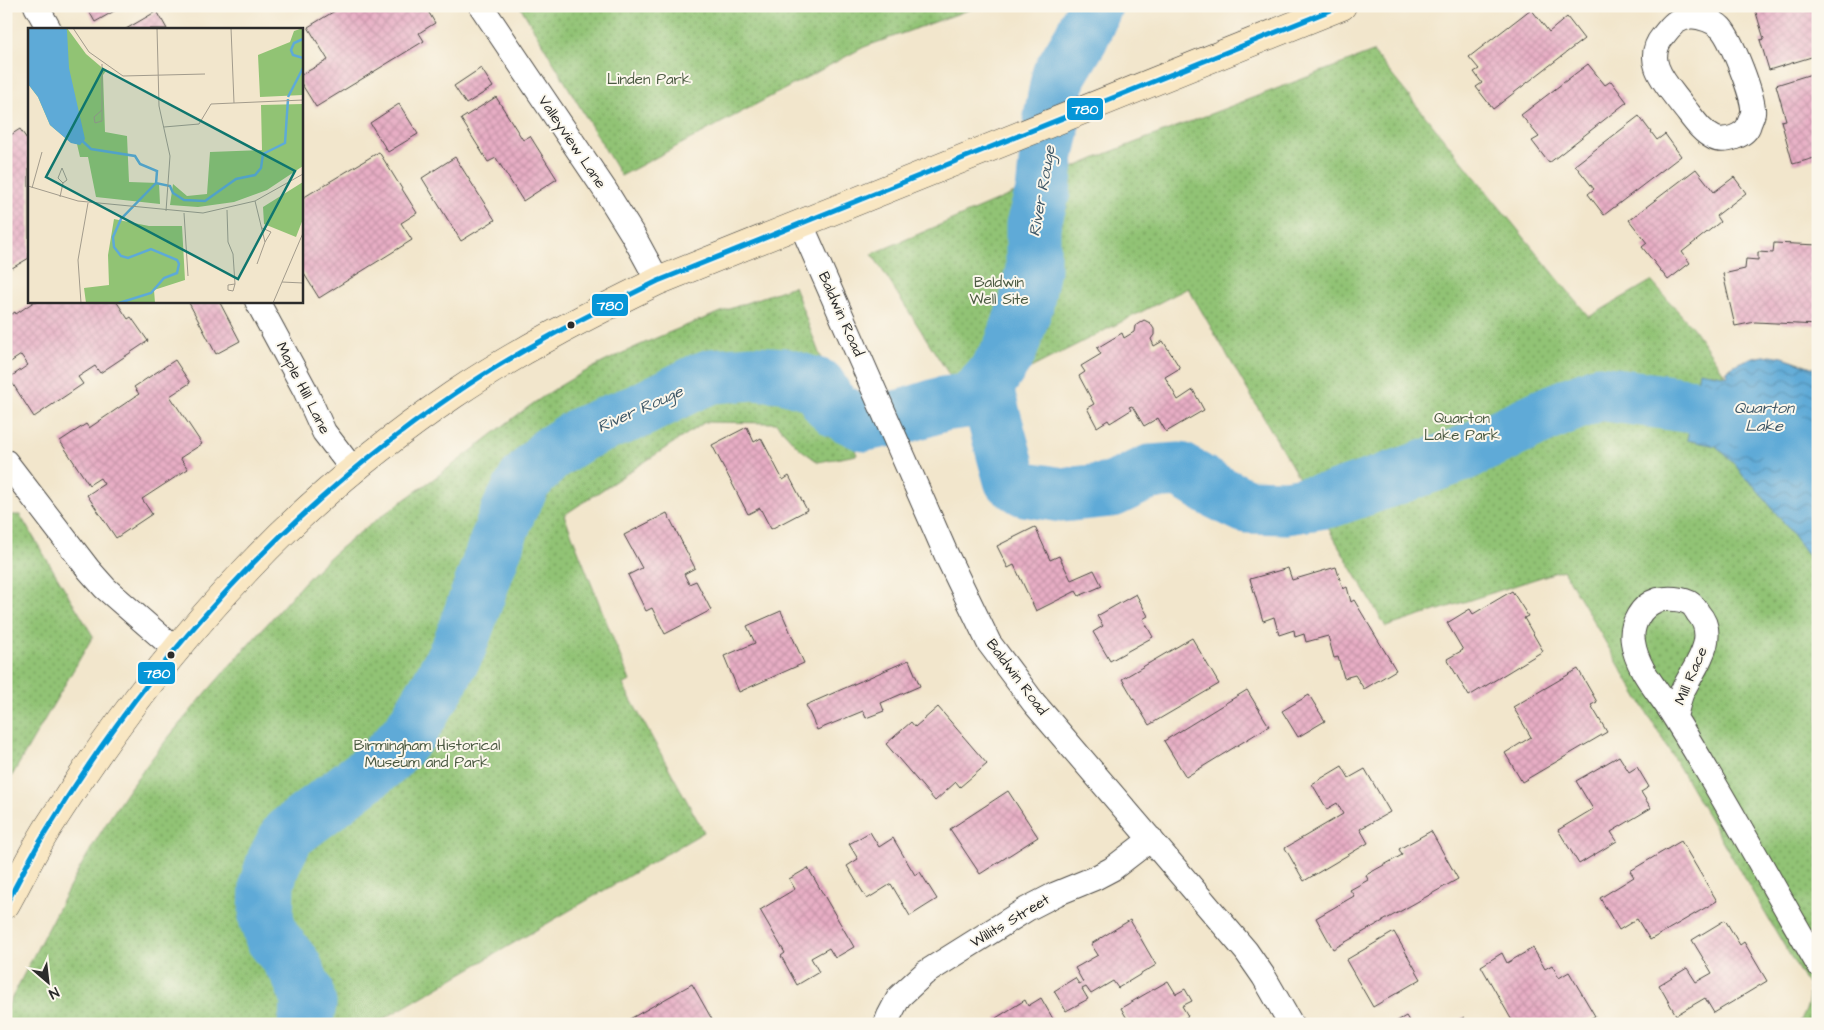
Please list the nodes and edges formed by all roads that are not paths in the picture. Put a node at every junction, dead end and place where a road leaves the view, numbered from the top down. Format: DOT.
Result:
graph roads {
  1 [pos="36,6"];
  2 [pos="481,6"];
  3 [pos="1342,6"];
  4 [pos="1671,14"];
  5 [pos="48,28"];
  6 [pos="802,224"];
  7 [pos="658,281"];
  8 [pos="258,302"];
  9 [pos="6,462"];
  10 [pos="354,471"];
  11 [pos="14,481"];
  12 [pos="176,650"];
  13 [pos="1675,717"];
  14 [pos="1151,839"];
  15 [pos="6,904"];
  16 [pos="1818,964"];
  17 [pos="886,1024"];
  18 [pos="1291,1024"];
  1 -- 5 [label="street"];
  2 -- 7 [label="street, Valleyview Lane"];
  3 -- 6 [label="main road"];
  4 -- 4 [label="street"];
  6 -- 7 [label="main road"];
  6 -- 14 [label="street, Baldwin Road"];
  7 -- 10 [label="main road"];
  8 -- 10 [label="street, Maple Hill Lane"];
  9 -- 11 [label="street"];
  10 -- 12 [label="main road"];
  11 -- 12 [label="street"];
  12 -- 15 [label="main road"];
  13 -- 13 [label="street, Mill Race"];
  13 -- 16 [label="street, Mill Race"];
  14 -- 17 [label="street, Willits Street"];
  14 -- 18 [label="street, Baldwin Road"];
}
